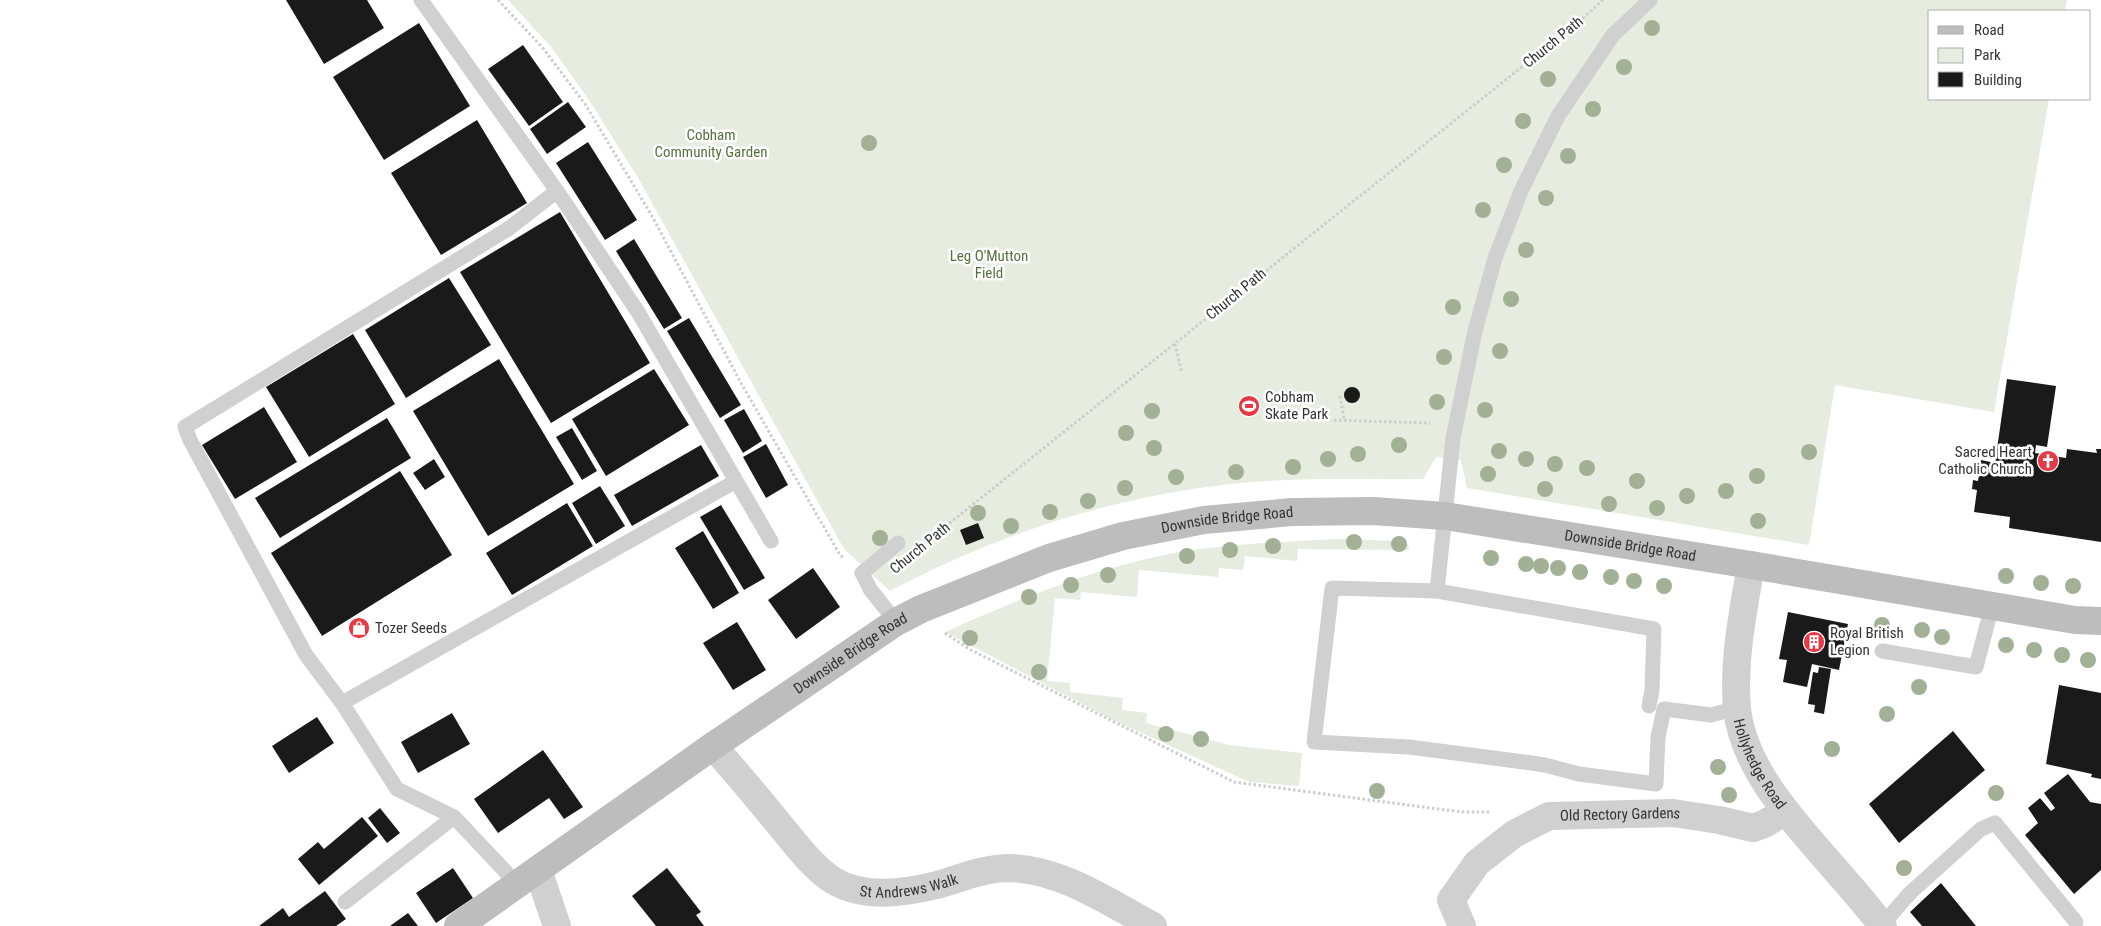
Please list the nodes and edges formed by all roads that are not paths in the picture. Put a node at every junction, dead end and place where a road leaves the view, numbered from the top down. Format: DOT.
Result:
graph roads {
  1 [pos="421,0"];
  2 [pos="1650,0"];
  3 [pos="557,192"];
  4 [pos="736,481"];
  5 [pos="1445,516"];
  6 [pos="771,541"];
  7 [pos="898,543"];
  8 [pos="1751,565"];
  9 [pos="1437,591"];
  10 [pos="1992,606"];
  11 [pos="2101,621"];
  12 [pos="896,622"];
  13 [pos="1882,651"];
  14 [pos="342,703"];
  15 [pos="1656,708"];
  16 [pos="1737,708"];
  17 [pos="713,746"];
  18 [pos="1785,812"];
  19 [pos="454,817"];
  20 [pos="538,870"];
  21 [pos="514,886"];
  22 [pos="345,902"];
  23 [pos="2076,922"];
  24 [pos="458,926"];
  25 [pos="557,926"];
  26 [pos="1153,926"];
  27 [pos="1462,926"];
  28 [pos="1882,926"];
  1 -- 3 [label="lane"];
  2 -- 5 [label="lane"];
  3 -- 4 [label="lane"];
  3 -- 14 [label="lane"];
  4 -- 6 [label="lane"];
  4 -- 14 [label="lane"];
  5 -- 8 [label="street, Downside Bridge Road"];
  5 -- 9 [label="lane"];
  5 -- 12 [label="street, Downside Bridge Road"];
  7 -- 12 [label="lane"];
  8 -- 10 [label="street, Downside Bridge Road"];
  8 -- 16 [label="street, Hollyhedge Road"];
  9 -- 15 [label="lane"];
  9 -- 15 [label="lane"];
  10 -- 11 [label="street, Downside Bridge Road"];
  10 -- 13 [label="lane"];
  12 -- 17 [label="street, Downside Bridge Road"];
  14 -- 19 [label="lane"];
  15 -- 16 [label="lane"];
  16 -- 18 [label="street, Hollyhedge Road"];
  17 -- 20 [label="street, Downside Bridge Road"];
  17 -- 26 [label="street, St Andrews Walk"];
  18 -- 27 [label="street, Old Rectory Gardens"];
  18 -- 28 [label="street, Hollyhedge Road"];
  19 -- 21 [label="lane"];
  19 -- 22 [label="lane"];
  20 -- 21 [label="street, Downside Bridge Road"];
  20 -- 25 [label="street"];
  21 -- 24 [label="street, Downside Bridge Road"];
  23 -- 28 [label="lane"];
}
